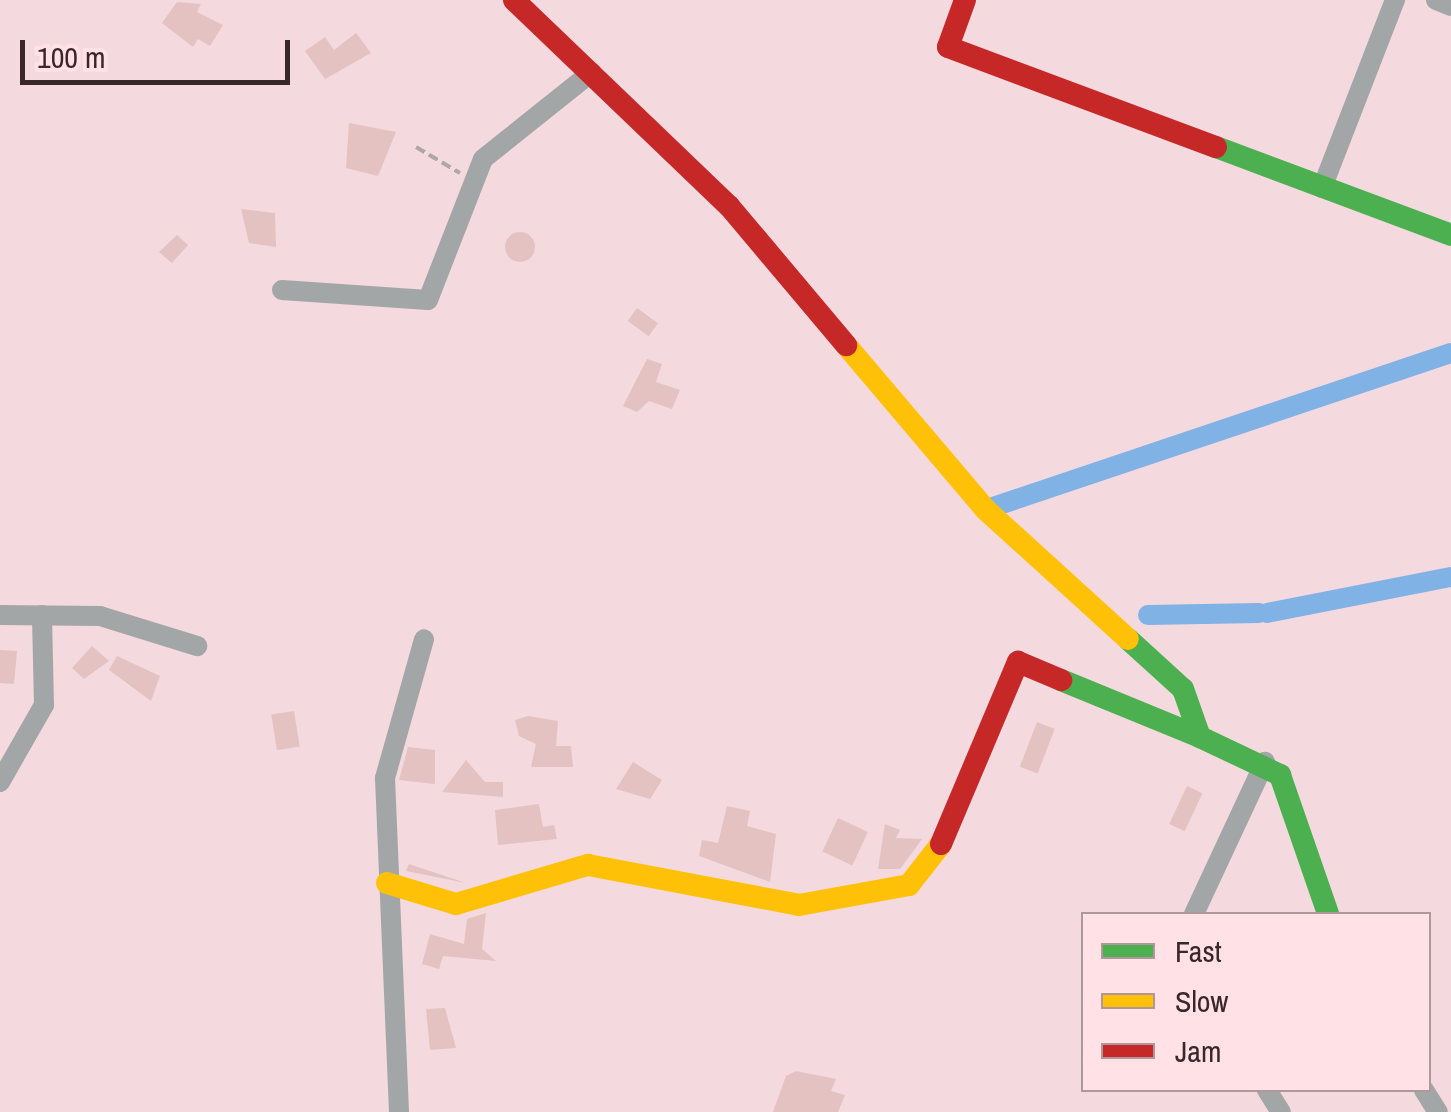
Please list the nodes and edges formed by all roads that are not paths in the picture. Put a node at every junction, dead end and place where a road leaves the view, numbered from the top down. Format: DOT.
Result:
graph roads {
  1 [pos="514,0"];
  2 [pos="965,0"];
  3 [pos="1395,0"];
  4 [pos="1436,0"];
  5 [pos="1451,6"];
  6 [pos="592,72"];
  7 [pos="1322,188"];
  8 [pos="1451,235"];
  9 [pos="282,290"];
  10 [pos="0,615"];
  11 [pos="42,616"];
  12 [pos="424,640"];
  13 [pos="197,646"];
  14 [pos="1200,737"];
  15 [pos="1264,762"];
  16 [pos="0,782"];
  17 [pos="387,883"];
  18 [pos="1195,912"];
  19 [pos="1327,912"];
  20 [pos="399,1112"];
  1 -- 6 [label="street"];
  2 -- 7 [label="street"];
  3 -- 7 [label="street"];
  4 -- 5 [label="street"];
  6 -- 9 [label="street"];
  6 -- 14 [label="street"];
  7 -- 8 [label="street"];
  10 -- 11 [label="street"];
  11 -- 13 [label="street"];
  11 -- 16 [label="street"];
  12 -- 17 [label="street"];
  14 -- 15 [label="street"];
  14 -- 17 [label="street"];
  15 -- 18 [label="street"];
  15 -- 19 [label="street"];
  17 -- 20 [label="street"];
}
